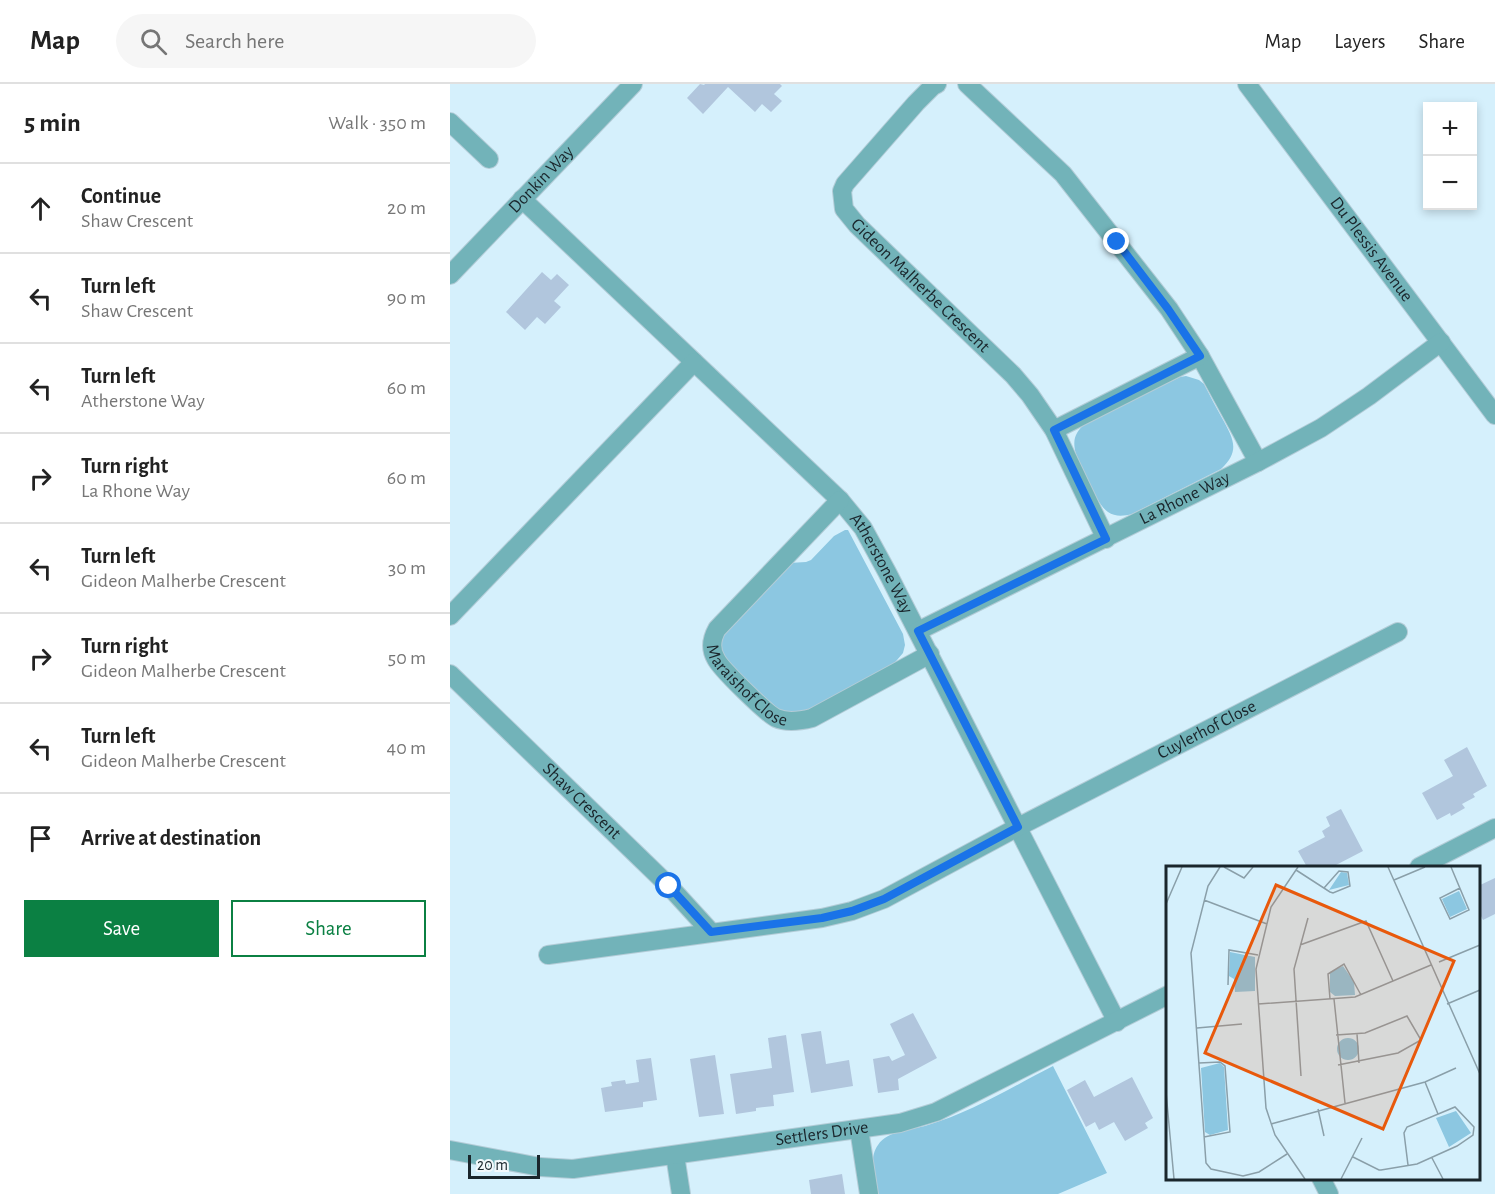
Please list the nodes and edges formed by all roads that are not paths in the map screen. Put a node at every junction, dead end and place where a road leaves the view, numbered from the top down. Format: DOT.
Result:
graph roads {
  1 [pos="633,84"];
  2 [pos="937,84"];
  3 [pos="967,84"];
  4 [pos="1247,84"];
  5 [pos="450,122"];
  6 [pos="489,159"];
  7 [pos="522,200"];
  8 [pos="450,275"];
  9 [pos="1441,342"];
  10 [pos="1200,356"];
  11 [pos="694,362"];
  12 [pos="1495,415"];
  13 [pos="1054,430"];
  14 [pos="1257,462"];
  15 [pos="840,500"];
  16 [pos="1106,539"];
  17 [pos="450,616"];
  18 [pos="918,631"];
  19 [pos="1398,632"];
  20 [pos="930,654"];
  21 [pos="450,674"];
  22 [pos="1018,827"];
  23 [pos="1495,828"];
  24 [pos="1421,866"];
  25 [pos="711,932"];
  26 [pos="548,955"];
  27 [pos="1166,996"];
  28 [pos="1117,1022"];
  29 [pos="859,1129"];
  30 [pos="450,1150"];
  31 [pos="675,1155"];
  32 [pos="1322,1179"];
  33 [pos="681,1194"];
  34 [pos="869,1194"];
  35 [pos="1329,1194"];
  1 -- 7 [label="street, Donkin Way"];
  2 -- 13 [label="street, Gideon Malherbe Crescent"];
  3 -- 10 [label="street"];
  4 -- 9 [label="street, Du Plessis Avenue"];
  5 -- 6 [label="street"];
  7 -- 8 [label="street, Donkin Way"];
  7 -- 11 [label="street, Atherstone Way"];
  9 -- 12 [label="street, Du Plessis Avenue"];
  9 -- 14 [label="street, La Rhone Way"];
  10 -- 13 [label="street"];
  10 -- 14 [label="street"];
  11 -- 15 [label="street, Atherstone Way"];
  11 -- 17 [label="street"];
  13 -- 16 [label="street, Gideon Malherbe Crescent"];
  14 -- 16 [label="street, La Rhone Way"];
  15 -- 18 [label="street, Atherstone Way"];
  15 -- 20 [label="street, Maraishof Close"];
  16 -- 18 [label="street, La Rhone Way"];
  18 -- 20 [label="street, Atherstone Way"];
  19 -- 22 [label="street, Cuylerhof Close"];
  20 -- 22 [label="street, Atherstone Way"];
  21 -- 25 [label="street, Shaw Crescent"];
  22 -- 25 [label="street"];
  22 -- 28 [label="street, Atherstone Way"];
  23 -- 24 [label="street"];
  25 -- 26 [label="street"];
  27 -- 28 [label="street, Settlers Drive"];
  28 -- 29 [label="street, Settlers Drive"];
  29 -- 31 [label="street, Settlers Drive"];
  29 -- 34 [label="street"];
  30 -- 31 [label="street, Settlers Drive"];
  31 -- 33 [label="street"];
  32 -- 35 [label="street"];
}
